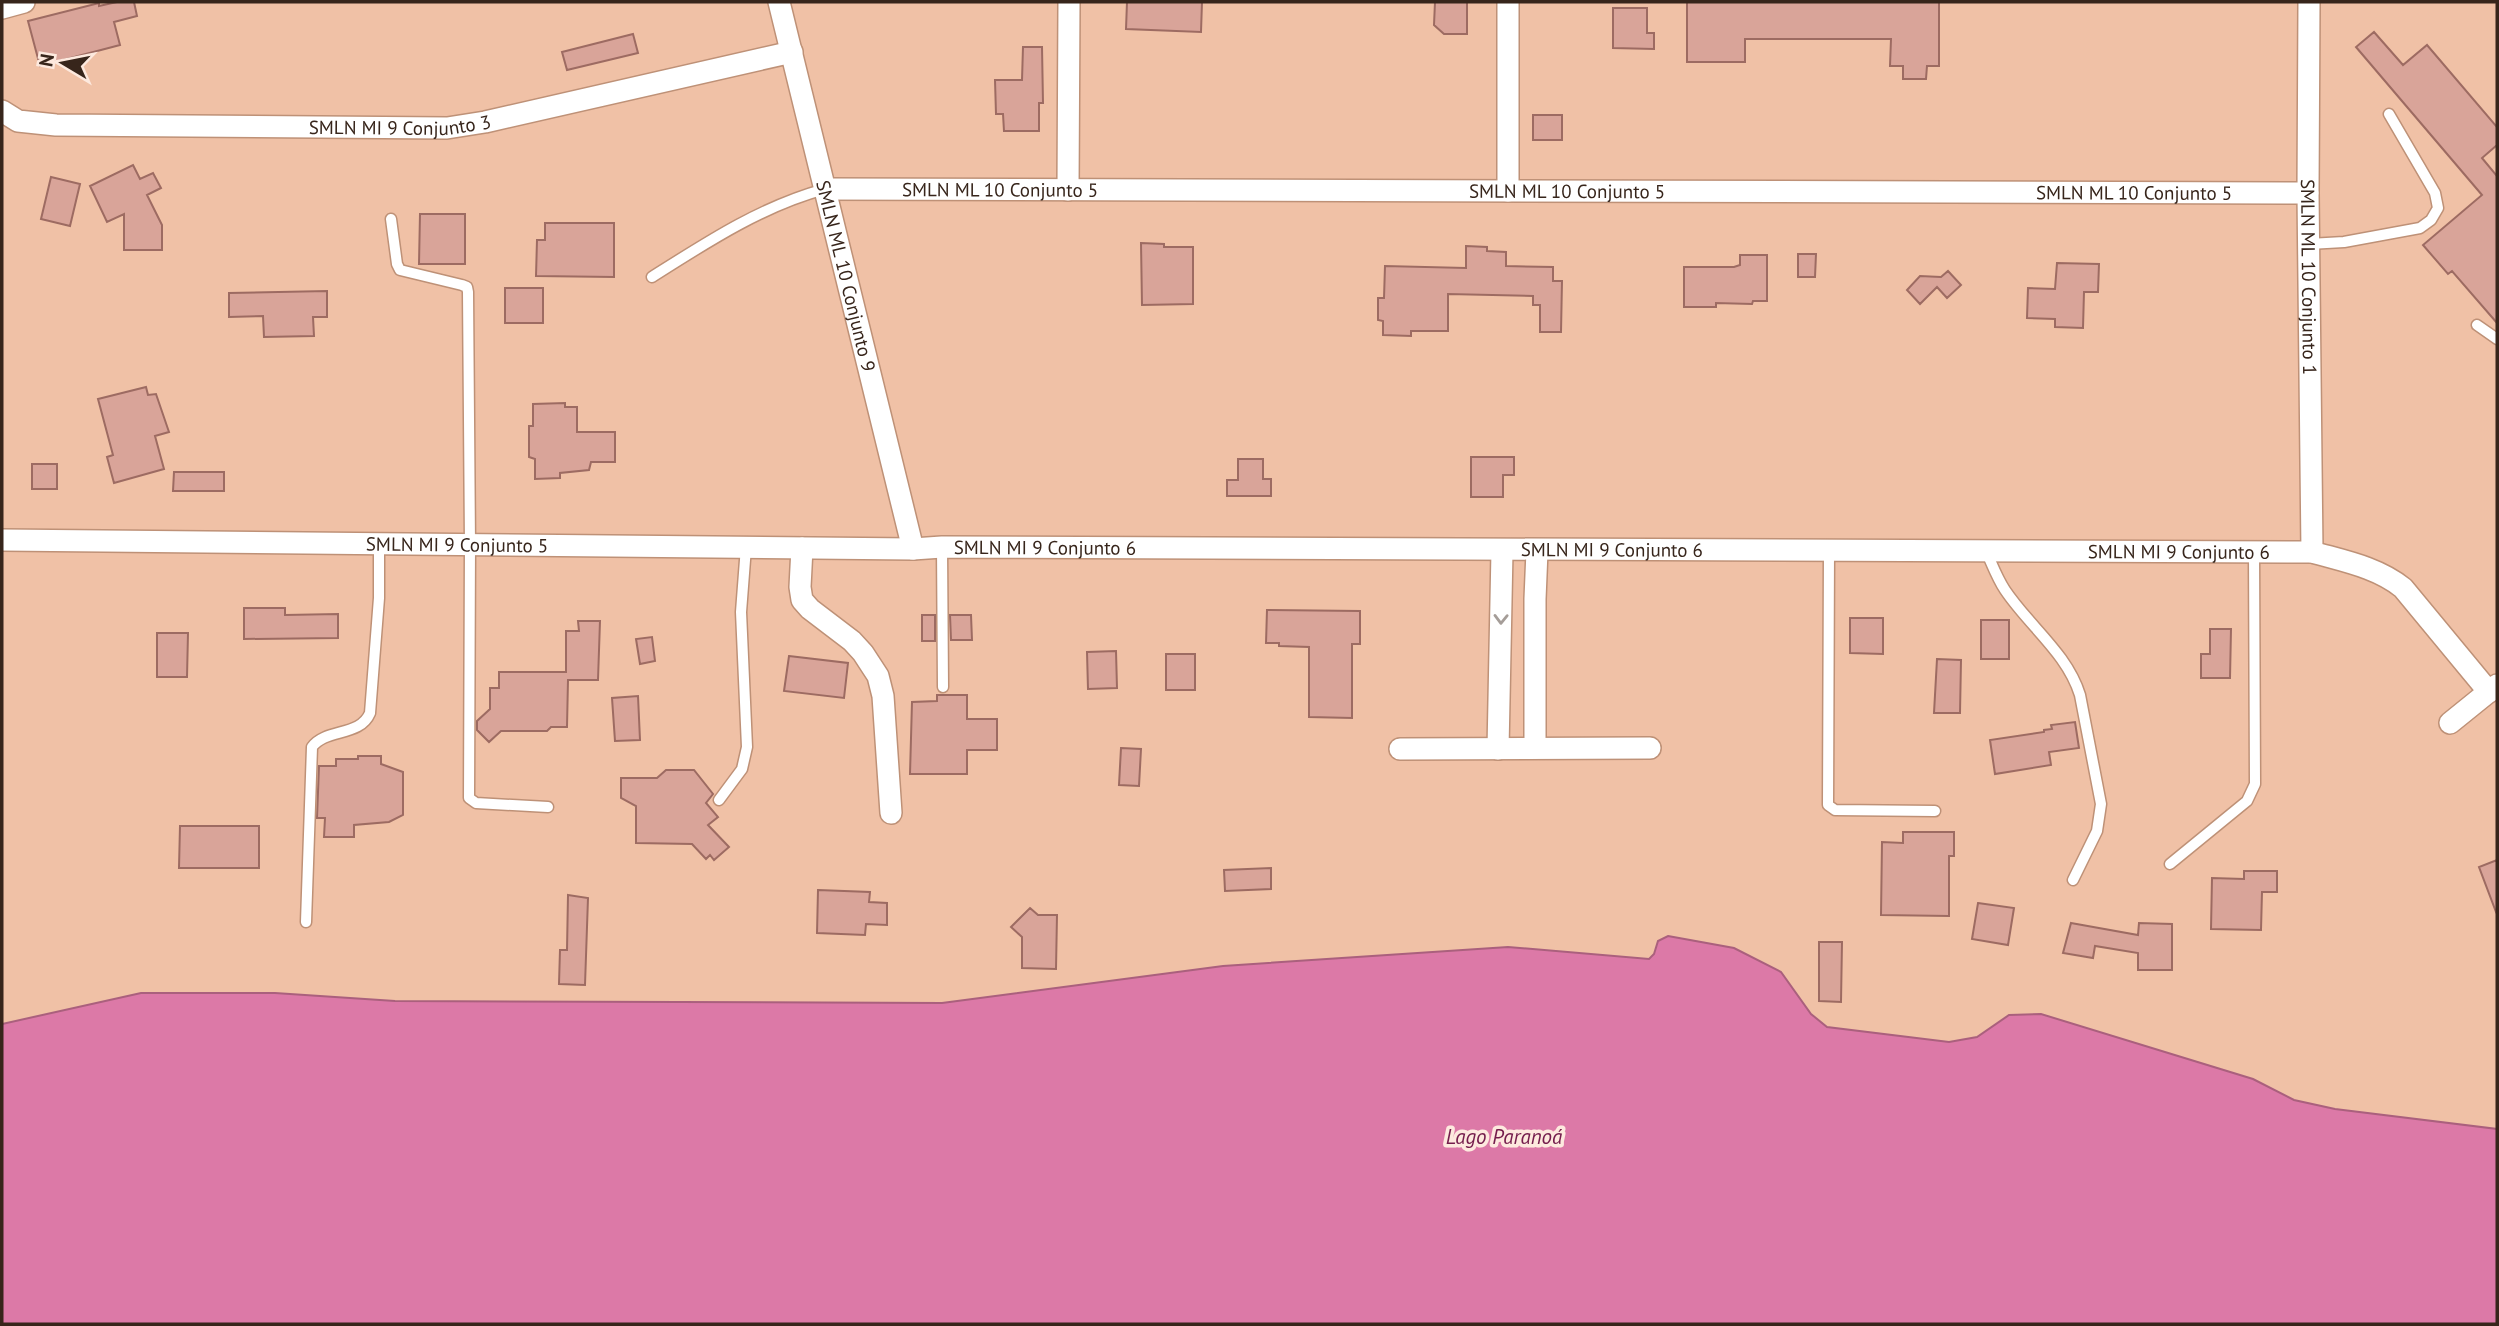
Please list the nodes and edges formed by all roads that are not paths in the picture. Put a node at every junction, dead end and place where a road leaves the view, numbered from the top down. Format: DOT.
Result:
graph roads {
  1 [pos="24,2"];
  2 [pos="779,2"];
  3 [pos="1069,2"];
  4 [pos="1508,2"];
  5 [pos="2309,2"];
  6 [pos="2,8"];
  7 [pos="792,52"];
  8 [pos="2,111"];
  9 [pos="2389,114"];
  10 [pos="825,189"];
  11 [pos="1068,190"];
  12 [pos="1508,191"];
  13 [pos="2308,193"];
  14 [pos="391,219"];
  15 [pos="2309,244"];
  16 [pos="652,277"];
  17 [pos="2477,325"];
  18 [pos="2497,339"];
  19 [pos="2,540"];
  20 [pos="379,544"];
  21 [pos="470,545"];
  22 [pos="746,547"];
  23 [pos="942,547"];
  24 [pos="802,548"];
  25 [pos="913,549"];
  26 [pos="1502,551"];
  27 [pos="1537,551"];
  28 [pos="1829,551"];
  29 [pos="1986,551"];
  30 [pos="2254,552"];
  31 [pos="2312,552"];
  32 [pos="943,687"];
  33 [pos="2493,689"];
  34 [pos="2450,723"];
  35 [pos="1400,748"];
  36 [pos="1535,748"];
  37 [pos="1650,748"];
  38 [pos="1498,749"];
  39 [pos="719,800"];
  40 [pos="548,807"];
  41 [pos="1935,811"];
  42 [pos="891,813"];
  43 [pos="2170,864"];
  44 [pos="2073,880"];
  45 [pos="306,922"];
  1 -- 6 [label="street"];
  2 -- 7 [label="street, SMLN ML 10 Conjunto 9"];
  3 -- 11 [label="street"];
  4 -- 12 [label="street"];
  5 -- 13 [label="street, SMLN ML 10 Conjunto 1"];
  7 -- 8 [label="street, SMLN MI 9 Conjunto 3"];
  7 -- 10 [label="street, SMLN ML 10 Conjunto 9"];
  9 -- 15 [label="lane"];
  10 -- 11 [label="street, SMLN ML 10 Conjunto 5"];
  10 -- 16 [label="lane"];
  10 -- 25 [label="street, SMLN ML 10 Conjunto 9"];
  11 -- 12 [label="street, SMLN ML 10 Conjunto 5"];
  12 -- 13 [label="street, SMLN ML 10 Conjunto 5"];
  13 -- 15 [label="street, SMLN ML 10 Conjunto 1"];
  14 -- 21 [label="lane"];
  15 -- 31 [label="street, SMLN ML 10 Conjunto 1"];
  17 -- 18 [label="lane"];
  19 -- 20 [label="street, SMLN MI 9 Conjunto 5"];
  20 -- 21 [label="street, SMLN MI 9 Conjunto 5"];
  20 -- 45 [label="lane"];
  21 -- 22 [label="street, SMLN MI 9 Conjunto 5"];
  21 -- 40 [label="lane"];
  22 -- 24 [label="street, SMLN MI 9 Conjunto 5"];
  22 -- 39 [label="lane"];
  23 -- 25 [label="street, SMLN MI 9 Conjunto 6"];
  23 -- 26 [label="street, SMLN MI 9 Conjunto 6"];
  23 -- 32 [label="lane"];
  24 -- 25 [label="street, SMLN MI 9 Conjunto 5"];
  24 -- 42 [label="street"];
  26 -- 27 [label="street, SMLN MI 9 Conjunto 6"];
  26 -- 38 [label="street, one-way"];
  27 -- 28 [label="street, SMLN MI 9 Conjunto 6"];
  27 -- 36 [label="street"];
  28 -- 29 [label="street, SMLN MI 9 Conjunto 6"];
  28 -- 41 [label="lane"];
  29 -- 30 [label="street, SMLN MI 9 Conjunto 6"];
  29 -- 44 [label="lane"];
  30 -- 31 [label="street, SMLN MI 9 Conjunto 6"];
  30 -- 43 [label="lane"];
  31 -- 33 [label="street, SMLN MI 9 Conjunto 6"];
  33 -- 34 [label="street"];
  35 -- 38 [label="street"];
  36 -- 37 [label="street"];
  36 -- 38 [label="street"];
}
